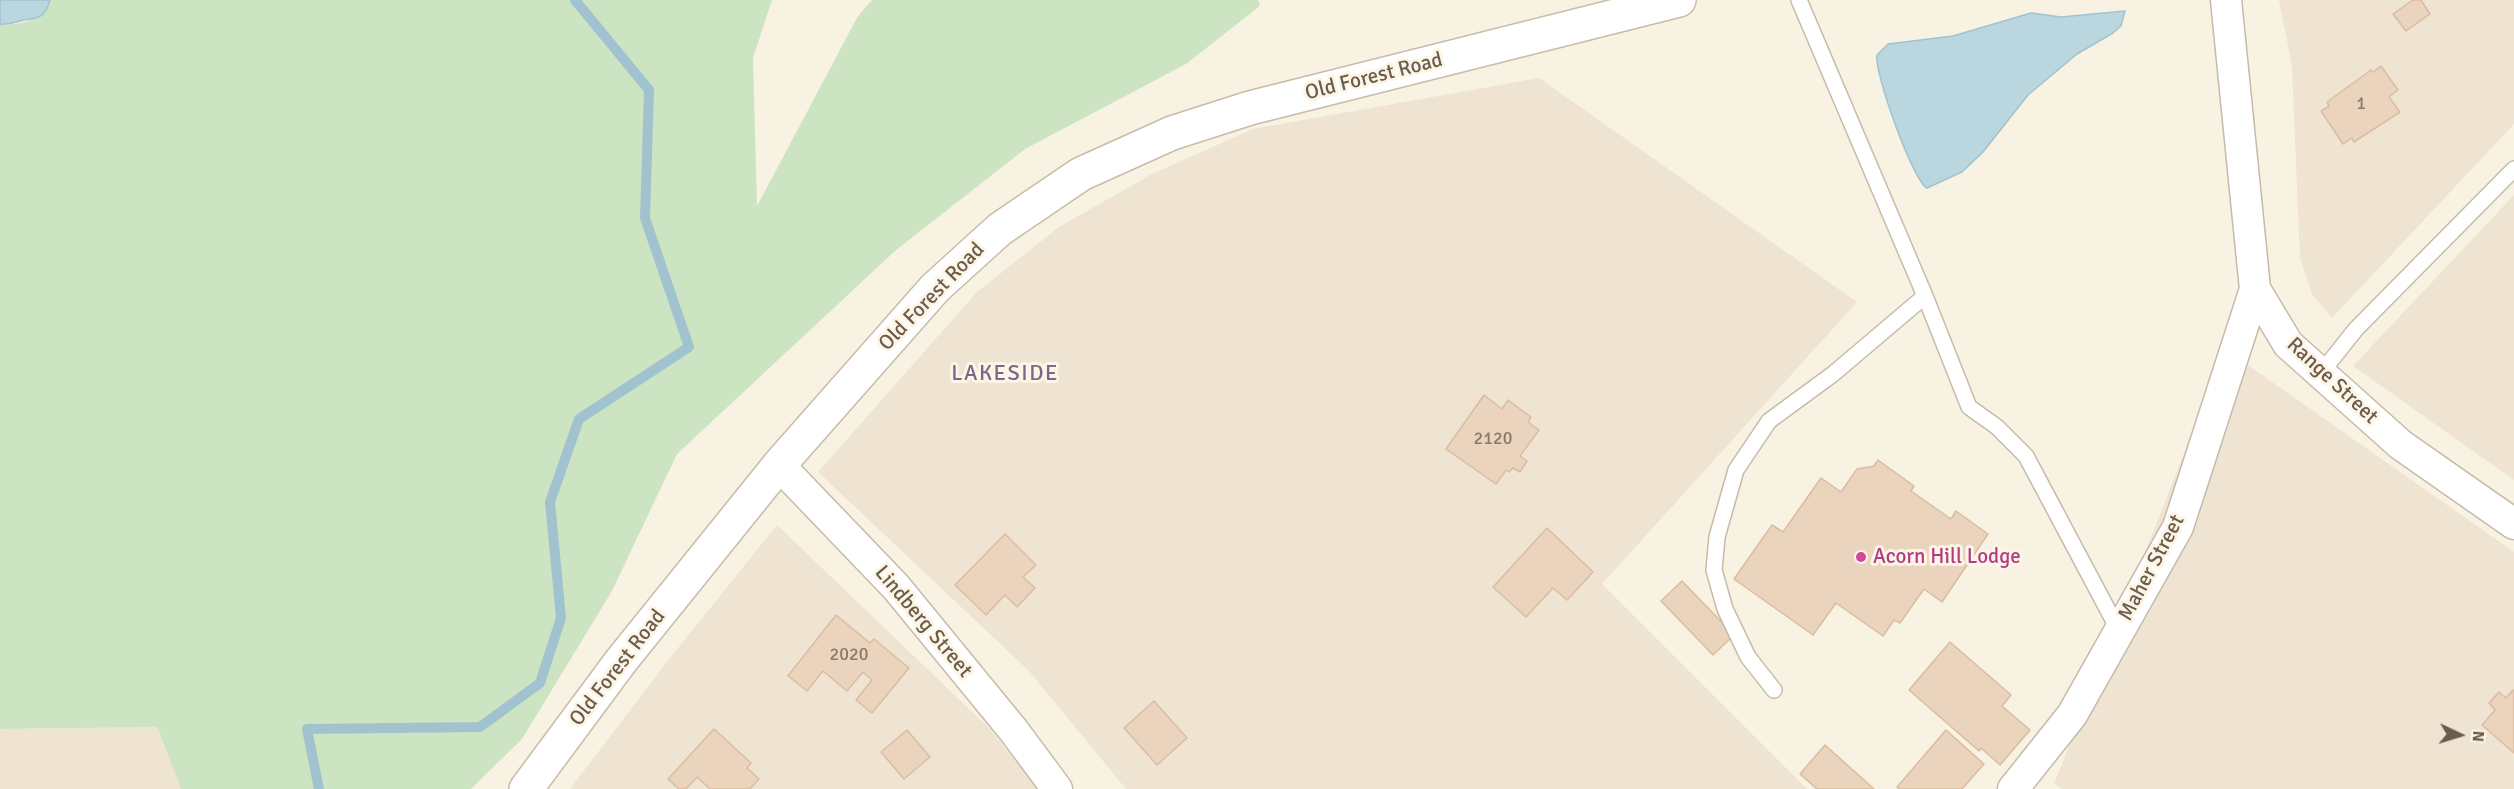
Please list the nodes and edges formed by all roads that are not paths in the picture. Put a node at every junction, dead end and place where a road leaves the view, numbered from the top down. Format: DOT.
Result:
graph roads {
  1 [pos="1679,0"];
  2 [pos="1799,0"];
  3 [pos="2226,0"];
  4 [pos="2514,169"];
  5 [pos="2255,289"];
  6 [pos="1925,297"];
  7 [pos="2321,373"];
  8 [pos="779,465"];
  9 [pos="2514,524"];
  10 [pos="2119,631"];
  11 [pos="1773,690"];
  12 [pos="526,789"];
  13 [pos="1057,789"];
  14 [pos="2013,789"];
  1 -- 8 [label="main road, Old Forest Road"];
  2 -- 6 [label="lane"];
  3 -- 5 [label="street, Range Street"];
  4 -- 7 [label="lane"];
  5 -- 7 [label="street, Range Street"];
  5 -- 10 [label="street, Maher Street"];
  6 -- 10 [label="lane"];
  6 -- 11 [label="lane"];
  7 -- 9 [label="street, Range Street"];
  8 -- 12 [label="main road, Old Forest Road"];
  8 -- 13 [label="street, Lindberg Street"];
  10 -- 14 [label="street, Maher Street"];
}
